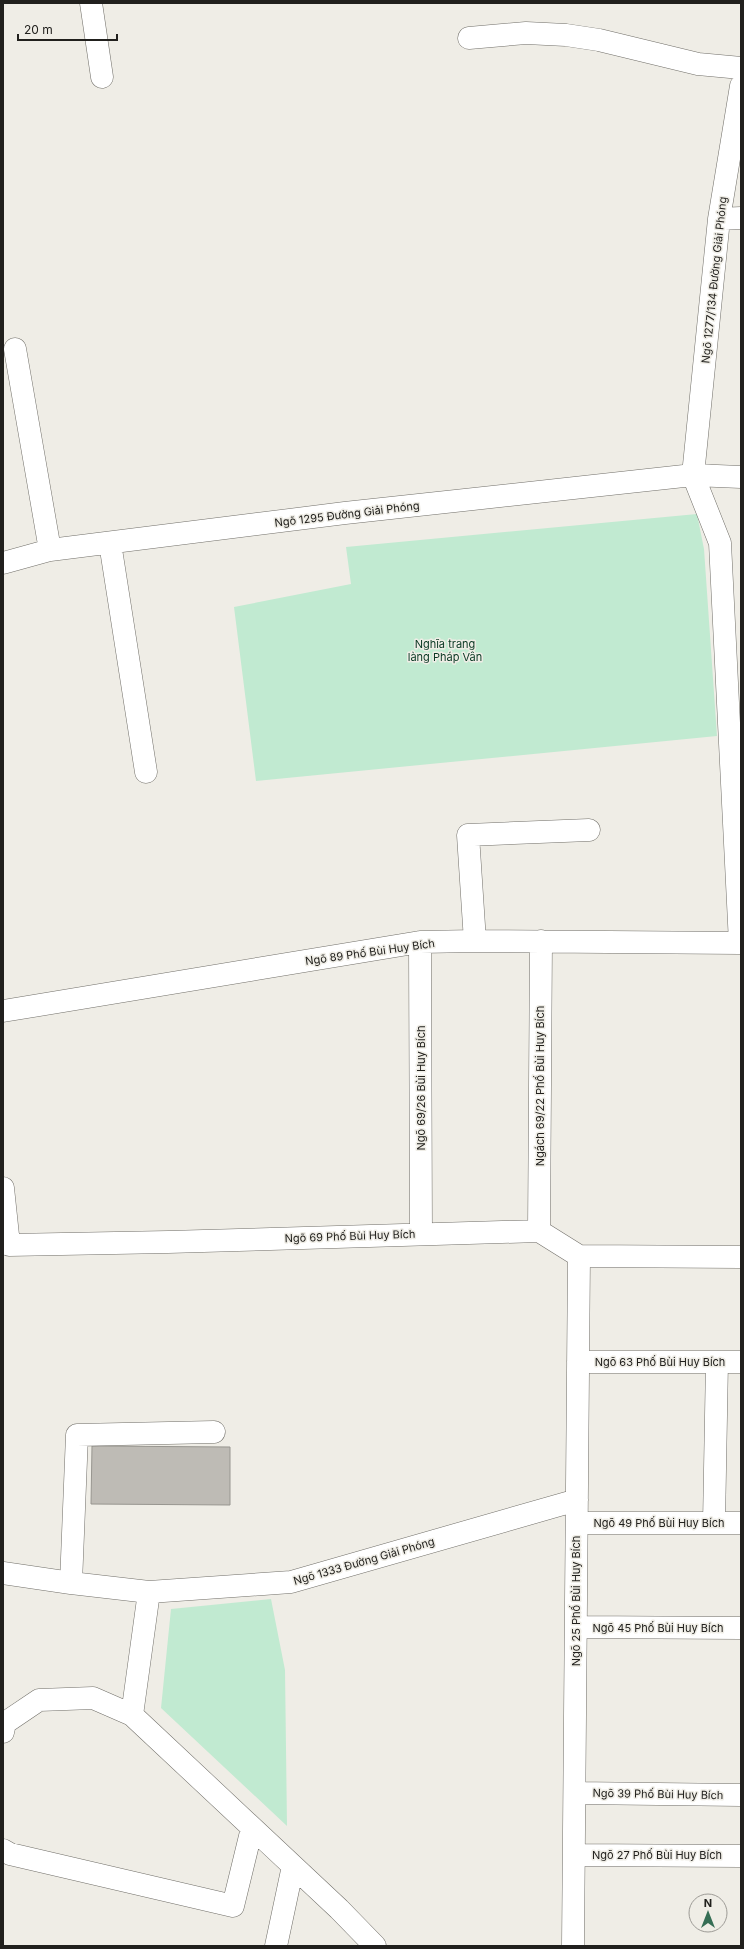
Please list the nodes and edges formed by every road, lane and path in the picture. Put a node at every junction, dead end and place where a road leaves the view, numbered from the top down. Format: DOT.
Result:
graph roads {
  1 [pos="91,3"];
  2 [pos="469,38"];
  3 [pos="741,68"];
  4 [pos="102,77"];
  5 [pos="741,86"];
  6 [pos="741,218"];
  7 [pos="719,219"];
  8 [pos="15,349"];
  9 [pos="693,475"];
  10 [pos="741,477"];
  11 [pos="110,543"];
  12 [pos="50,550"];
  13 [pos="3,563"];
  14 [pos="146,772"];
  15 [pos="589,830"];
  16 [pos="475,941"];
  17 [pos="541,941"];
  18 [pos="420,942"];
  19 [pos="741,943"];
  20 [pos="3,1010"];
  21 [pos="3,1188"];
  22 [pos="539,1231"];
  23 [pos="421,1234"];
  24 [pos="579,1256"];
  25 [pos="741,1257"];
  26 [pos="578,1362"];
  27 [pos="717,1362"];
  28 [pos="741,1362"];
  29 [pos="214,1432"];
  30 [pos="577,1500"];
  31 [pos="577,1523"];
  32 [pos="714,1523"];
  33 [pos="741,1523"];
  34 [pos="3,1573"];
  35 [pos="71,1584"];
  36 [pos="149,1592"];
  37 [pos="576,1627"];
  38 [pos="741,1628"];
  39 [pos="132,1715"];
  40 [pos="3,1732"];
  41 [pos="575,1793"];
  42 [pos="741,1795"];
  43 [pos="252,1828"];
  44 [pos="3,1850"];
  45 [pos="574,1855"];
  46 [pos="741,1856"];
  47 [pos="293,1866"];
  48 [pos="276,1946"];
  49 [pos="376,1946"];
  50 [pos="573,1946"];
  1 -- 4 [label="street"];
  2 -- 3 [label="street"];
  5 -- 7 [label="street, Ngõ 1277/134 Đường Giải Phóng"];
  6 -- 7 [label="street"];
  7 -- 9 [label="street, Ngõ 1277/134 Đường Giải Phóng"];
  8 -- 12 [label="street"];
  9 -- 10 [label="street, Ngõ 1295 Đường Giải Phóng"];
  9 -- 11 [label="street, Ngõ 1295 Đường Giải Phóng"];
  9 -- 19 [label="street"];
  11 -- 12 [label="street, Ngõ 1295 Đường Giải Phóng"];
  11 -- 14 [label="street"];
  12 -- 13 [label="street, Ngõ 1295 Đường Giải Phóng"];
  15 -- 16 [label="street"];
  16 -- 17 [label="street, Ngõ 89 Phố Bùi Huy Bích"];
  16 -- 18 [label="street, Ngõ 89 Phố Bùi Huy Bích"];
  17 -- 19 [label="street, Ngõ 89 Phố Bùi Huy Bích"];
  17 -- 22 [label="street, Ngách 69/22 Phố Bùi Huy Bích"];
  18 -- 20 [label="street, Ngõ 89 Phố Bùi Huy Bích"];
  18 -- 23 [label="street, Ngõ 69/26 Bùi Huy Bích"];
  21 -- 23 [label="street, Ngõ 69 Phố Bùi Huy Bích"];
  22 -- 23 [label="street, Ngõ 69 Phố Bùi Huy Bích"];
  22 -- 24 [label="street"];
  24 -- 25 [label="street"];
  24 -- 26 [label="street, Ngõ 25 Phố Bùi Huy Bích"];
  26 -- 27 [label="street, Ngõ 63 Phố Bùi Huy Bích"];
  26 -- 30 [label="street, Ngõ 25 Phố Bùi Huy Bích"];
  27 -- 28 [label="street, Ngõ 63 Phố Bùi Huy Bích"];
  27 -- 32 [label="street"];
  29 -- 35 [label="street"];
  30 -- 31 [label="street, Ngõ 25 Phố Bùi Huy Bích"];
  30 -- 36 [label="street, Ngõ 1333 Đường Giải Phóng"];
  31 -- 32 [label="street, Ngõ 49 Phố Bùi Huy Bích"];
  31 -- 37 [label="street, Ngõ 25 Phố Bùi Huy Bích"];
  32 -- 33 [label="street, Ngõ 49 Phố Bùi Huy Bích"];
  34 -- 35 [label="street, Ngõ 1333 Đường Giải Phóng"];
  35 -- 36 [label="street, Ngõ 1333 Đường Giải Phóng"];
  36 -- 39 [label="street"];
  37 -- 38 [label="street, Ngõ 45 Phố Bùi Huy Bích"];
  37 -- 41 [label="street, Ngõ 25 Phố Bùi Huy Bích"];
  39 -- 40 [label="street"];
  39 -- 43 [label="street"];
  41 -- 42 [label="street, Ngõ 39 Phố Bùi Huy Bích"];
  41 -- 45 [label="street, Ngõ 25 Phố Bùi Huy Bích"];
  43 -- 44 [label="street"];
  43 -- 47 [label="street"];
  45 -- 46 [label="street, Ngõ 27 Phố Bùi Huy Bích"];
  45 -- 50 [label="street, Ngõ 25 Phố Bùi Huy Bích"];
  47 -- 48 [label="street"];
  47 -- 49 [label="street"];
}
